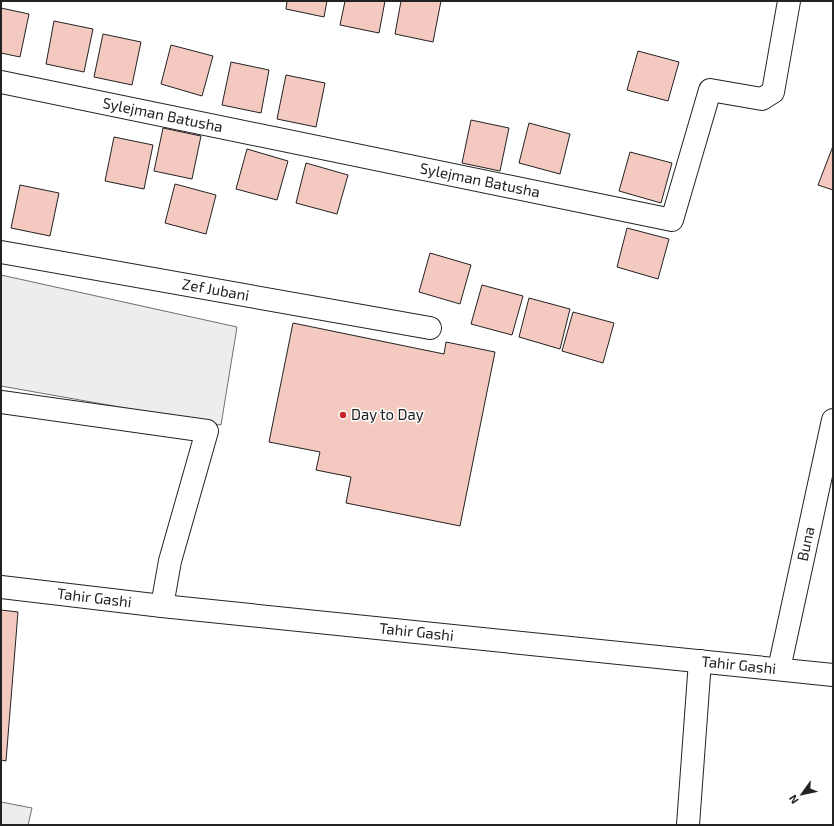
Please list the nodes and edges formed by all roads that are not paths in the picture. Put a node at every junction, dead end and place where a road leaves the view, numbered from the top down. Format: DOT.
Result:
graph roads {
  1 [pos="789,1"];
  2 [pos="1,82"];
  3 [pos="1,252"];
  4 [pos="430,328"];
  5 [pos="1,402"];
  6 [pos="833,420"];
  7 [pos="1,587"];
  8 [pos="162,606"];
  9 [pos="700,661"];
  10 [pos="779,669"];
  11 [pos="833,675"];
  12 [pos="688,825"];
  1 -- 2 [label="street, Sylejman Batusha"];
  3 -- 4 [label="street, Zef Jubani"];
  5 -- 8 [label="street"];
  6 -- 10 [label="street, Buna"];
  7 -- 8 [label="street, Tahir Gashi"];
  8 -- 9 [label="street, Tahir Gashi"];
  9 -- 10 [label="street, Tahir Gashi"];
  9 -- 12 [label="street"];
  10 -- 11 [label="street, Tahir Gashi"];
}
